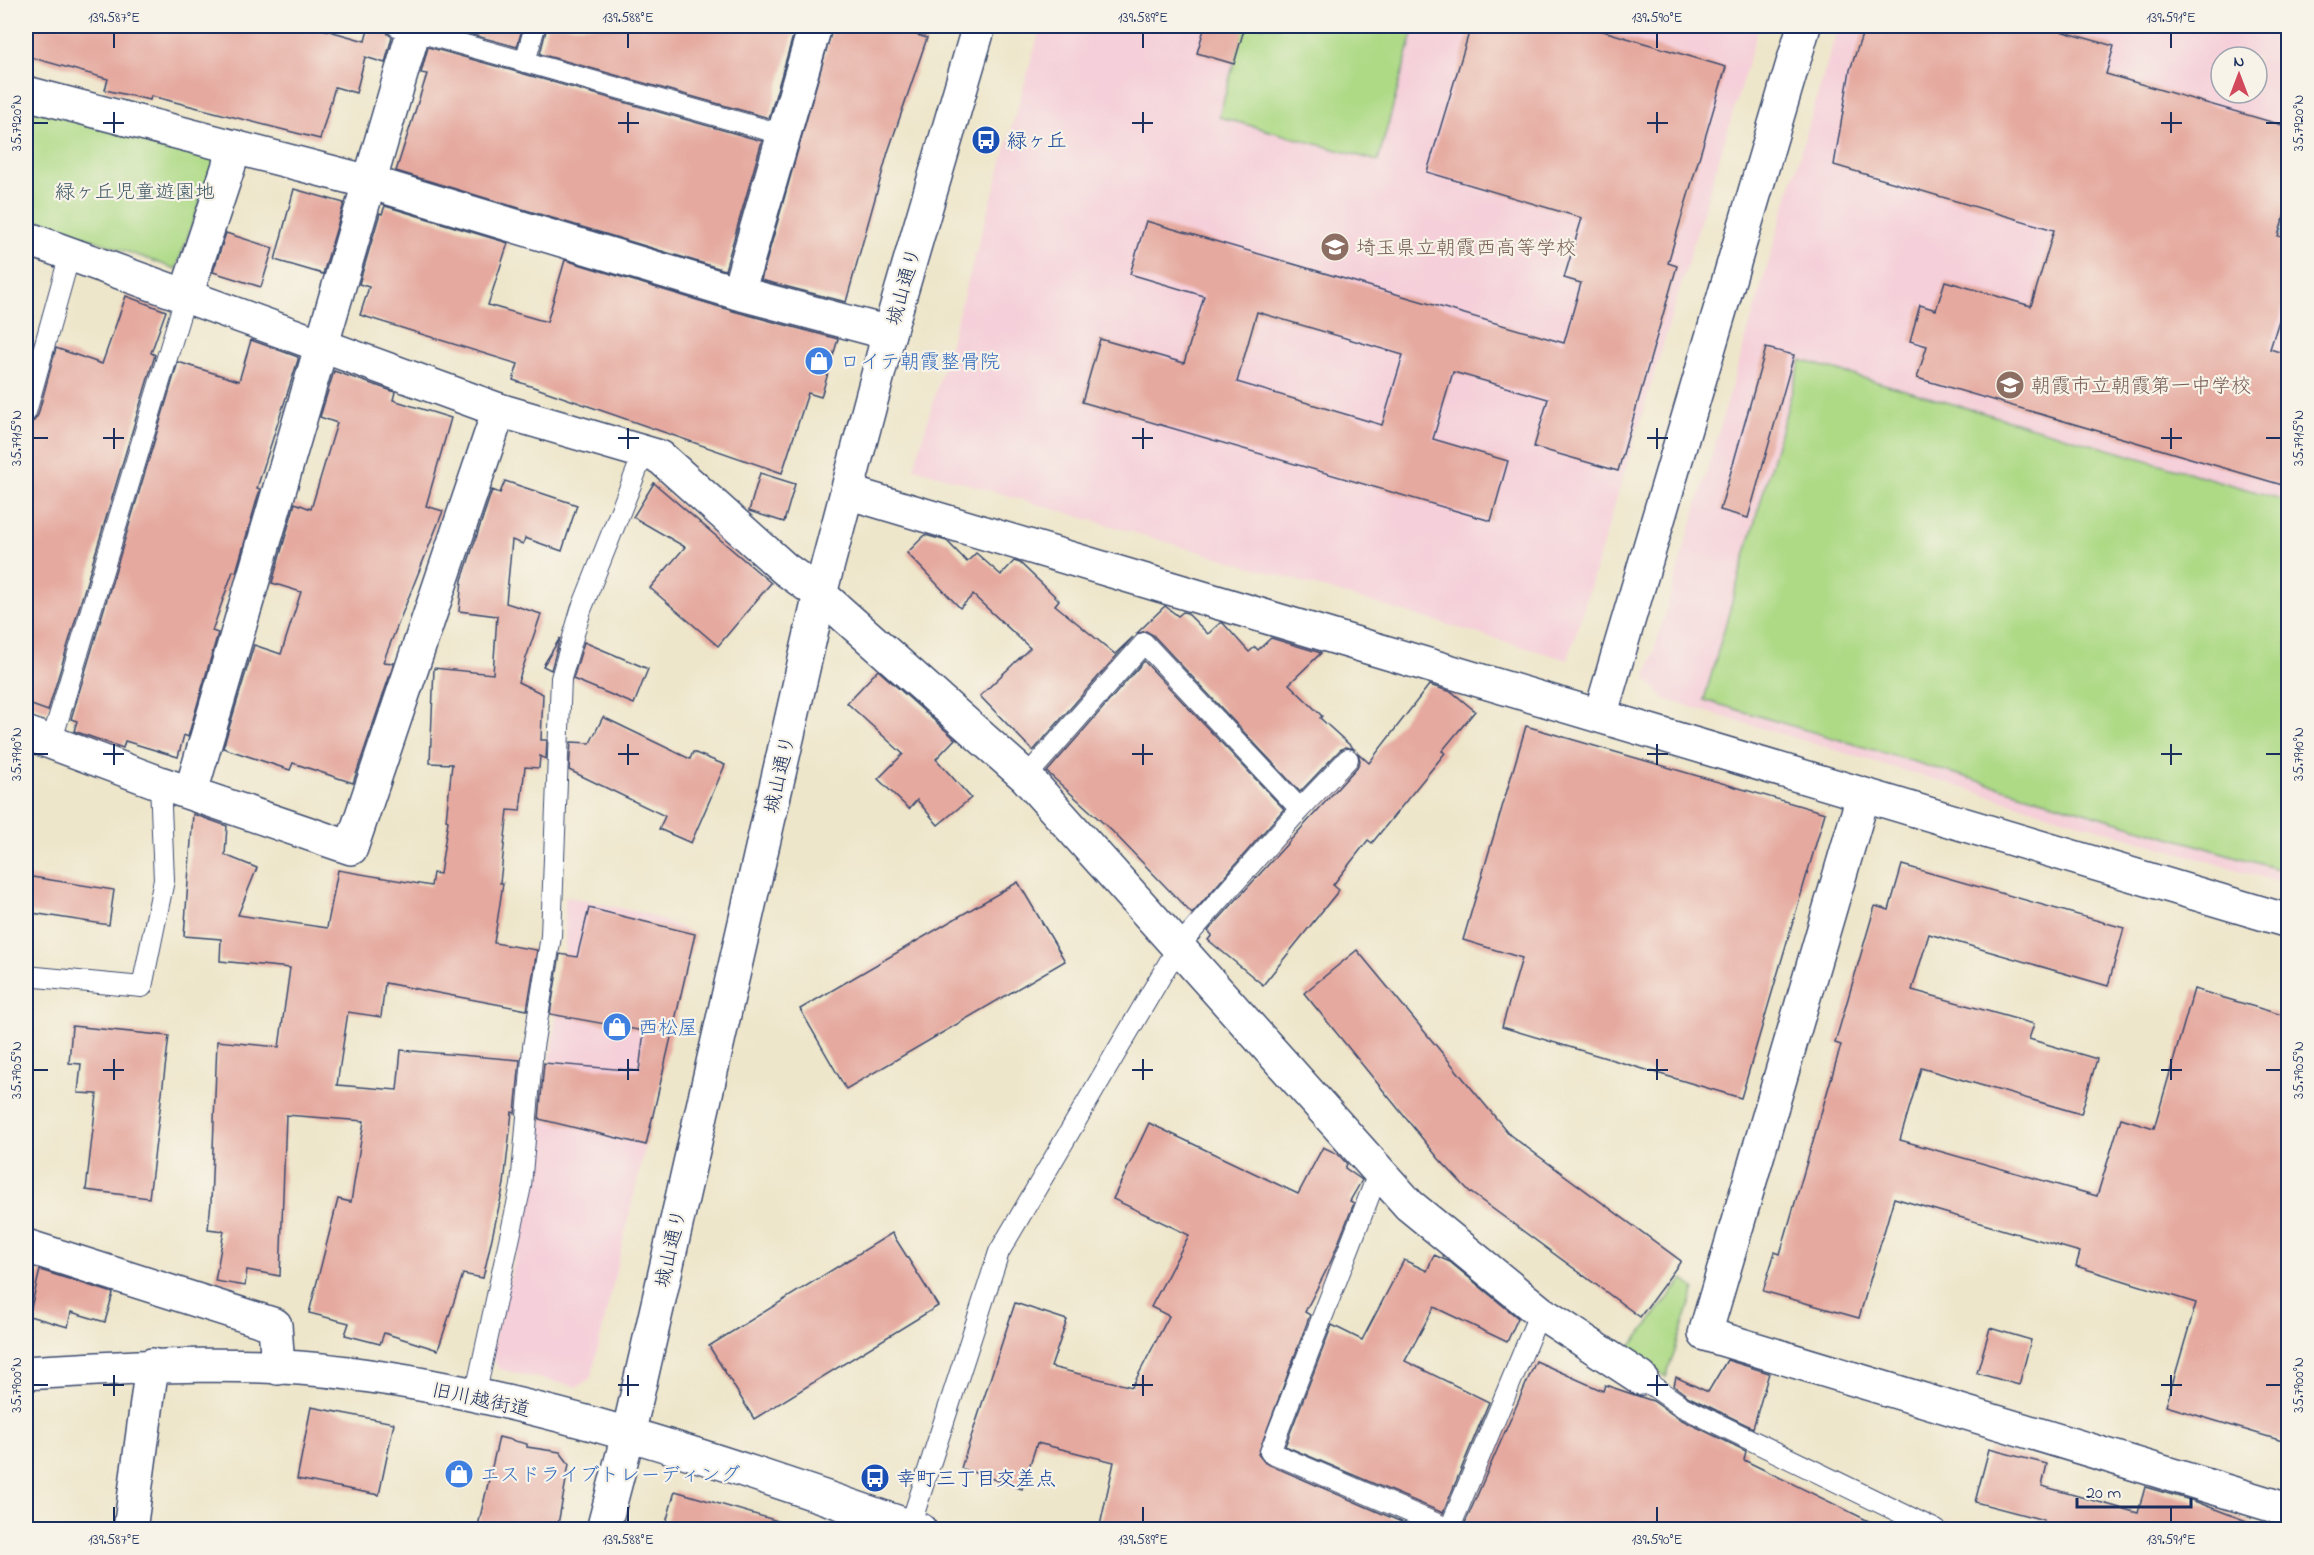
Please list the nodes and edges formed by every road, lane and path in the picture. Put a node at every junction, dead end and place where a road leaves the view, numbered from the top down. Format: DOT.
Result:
graph roads {
  1 [pos="535,26"];
  2 [pos="815,26"];
  3 [pos="1804,26"];
  4 [pos="408,27"];
  5 [pos="974,27"];
  6 [pos="525,62"];
  7 [pos="26,93"];
  8 [pos="785,135"];
  9 [pos="235,147"];
  10 [pos="369,182"];
  11 [pos="26,238"];
  12 [pos="70,254"];
  13 [pos="738,293"];
  14 [pos="185,298"];
  15 [pos="889,333"];
  16 [pos="321,346"];
  17 [pos="499,410"];
  18 [pos="26,412"];
  19 [pos="644,452"];
  20 [pos="847,492"];
  21 [pos="820,594"];
  22 [pos="1600,716"];
  23 [pos="38,738"];
  24 [pos="1348,759"];
  25 [pos="1026,777"];
  26 [pos="160,783"];
  27 [pos="191,792"];
  28 [pos="1863,796"];
  29 [pos="1300,809"];
  30 [pos="2289,921"];
  31 [pos="1178,947"];
  32 [pos="26,976"];
  33 [pos="1379,1171"];
  34 [pos="26,1246"];
  35 [pos="1540,1312"];
  36 [pos="152,1365"];
  37 [pos="278,1368"];
  38 [pos="26,1373"];
  39 [pos="1641,1378"];
  40 [pos="474,1396"];
  41 [pos="628,1435"];
  42 [pos="2289,1510"];
  43 [pos="874,1522"];
  44 [pos="915,1528"];
  45 [pos="1449,1529"];
  46 [pos="130,1530"];
  47 [pos="603,1530"];
  48 [pos="1936,1530"];
  1 -- 6 [label="lane"];
  2 -- 8 [label="street"];
  3 -- 22 [label="street"];
  4 -- 6 [label="lane"];
  4 -- 10 [label="street"];
  5 -- 15 [label="street, 城山通り"];
  6 -- 8 [label="lane"];
  7 -- 9 [label="street"];
  8 -- 13 [label="street"];
  9 -- 10 [label="street"];
  9 -- 14 [label="street"];
  10 -- 13 [label="street"];
  10 -- 16 [label="street"];
  11 -- 12 [label="street"];
  12 -- 14 [label="street"];
  12 -- 18 [label="lane"];
  13 -- 15 [label="street"];
  14 -- 16 [label="street"];
  14 -- 23 [label="lane"];
  15 -- 20 [label="street, 城山通り"];
  16 -- 17 [label="street"];
  16 -- 27 [label="street"];
  17 -- 19 [label="street"];
  17 -- 27 [label="street"];
  19 -- 21 [label="street"];
  19 -- 40 [label="lane"];
  20 -- 21 [label="street, 城山通り"];
  20 -- 22 [label="street"];
  21 -- 25 [label="street"];
  21 -- 41 [label="street, 城山通り"];
  22 -- 28 [label="street"];
  23 -- 26 [label="street"];
  24 -- 29 [label="lane"];
  25 -- 29 [label="lane"];
  25 -- 31 [label="street"];
  26 -- 27 [label="street"];
  26 -- 32 [label="lane"];
  28 -- 30 [label="street"];
  28 -- 42 [label="street"];
  29 -- 31 [label="lane"];
  31 -- 33 [label="street"];
  31 -- 44 [label="lane"];
  33 -- 35 [label="street"];
  33 -- 45 [label="lane"];
  34 -- 37 [label="street"];
  35 -- 39 [label="street"];
  35 -- 45 [label="lane"];
  36 -- 37 [label="street, 旧川越街道"];
  36 -- 38 [label="street, 旧川越街道"];
  36 -- 46 [label="street"];
  37 -- 40 [label="street, 旧川越街道"];
  39 -- 48 [label="lane"];
  40 -- 41 [label="street, 旧川越街道"];
  41 -- 43 [label="street, 旧川越街道"];
  41 -- 47 [label="street, 城山通り"];
  43 -- 44 [label="street, 旧川越街道"];
}
